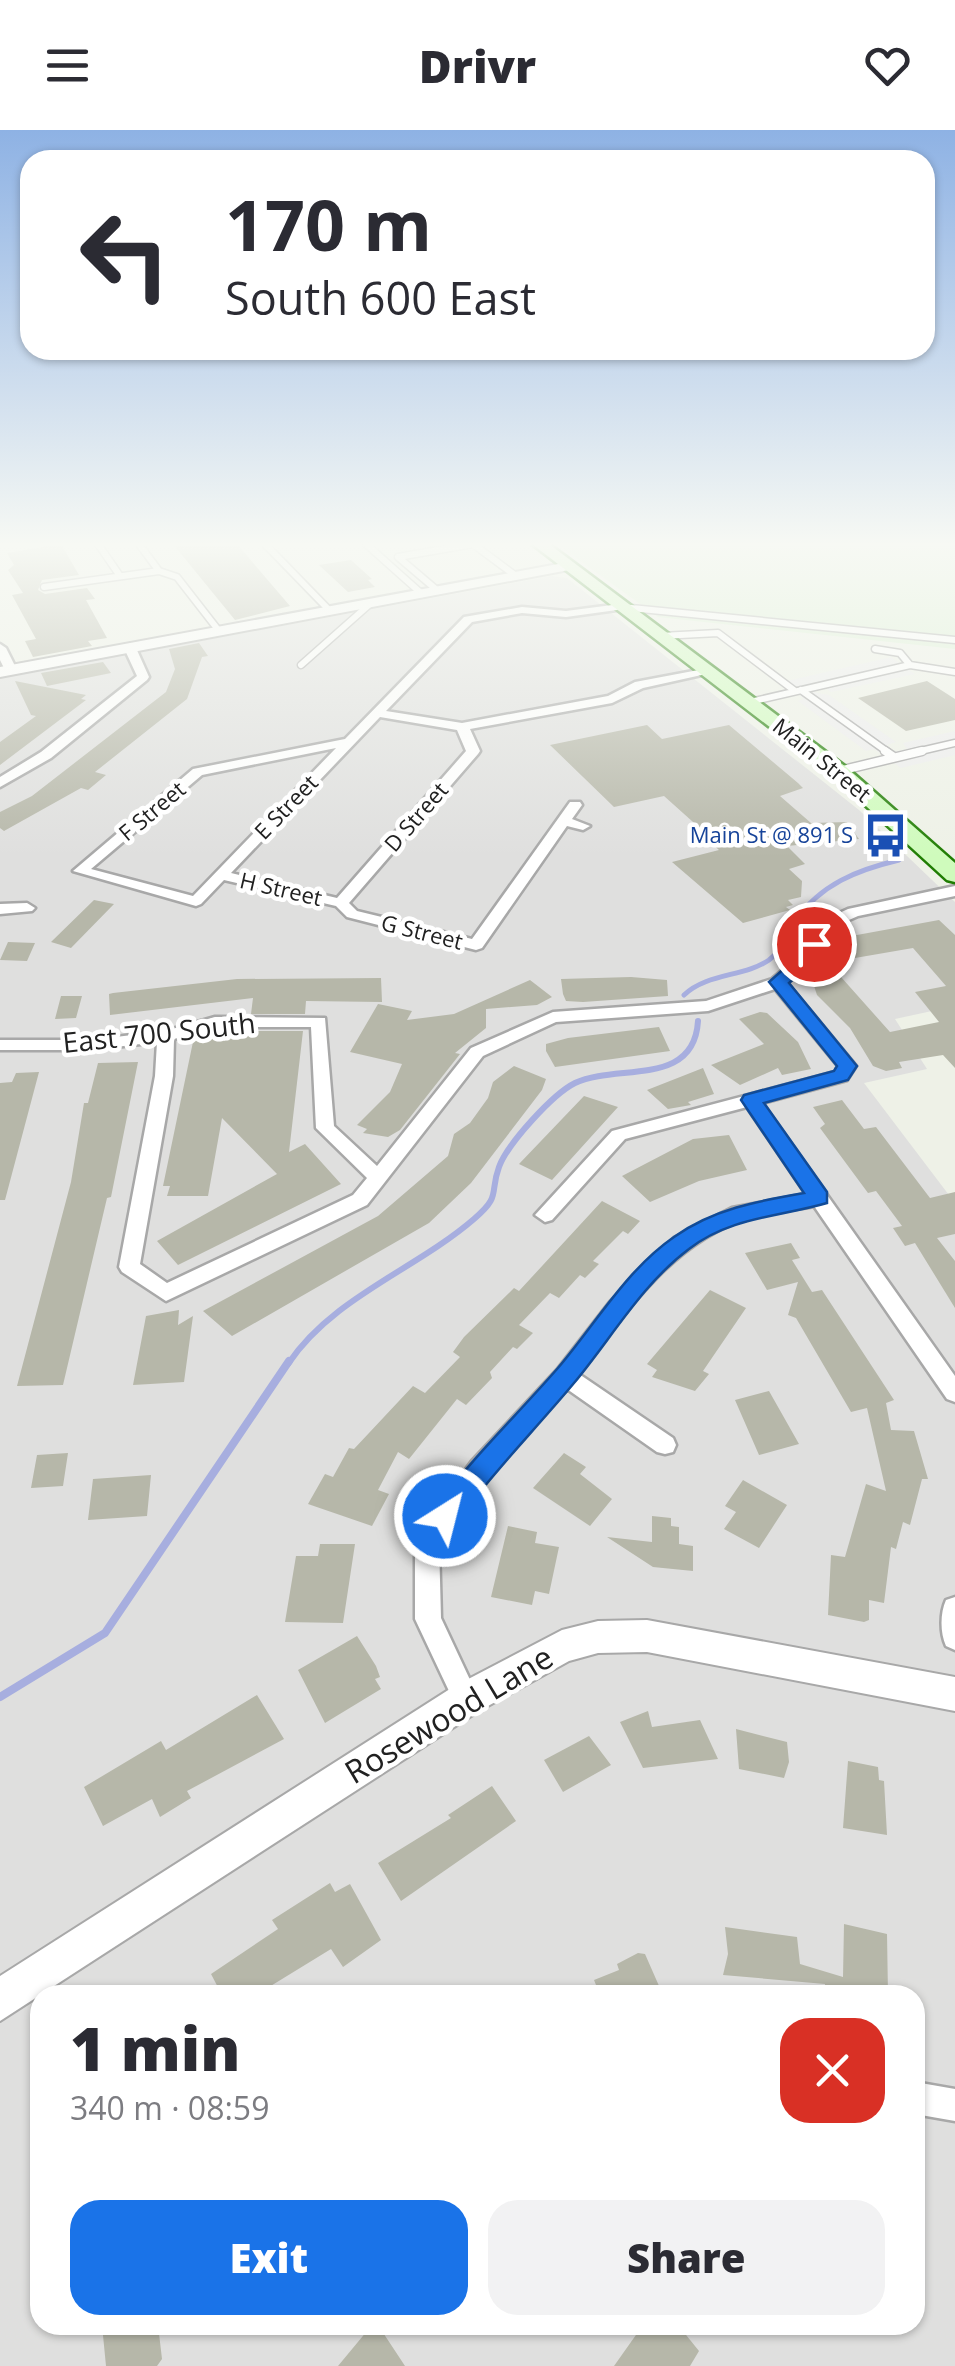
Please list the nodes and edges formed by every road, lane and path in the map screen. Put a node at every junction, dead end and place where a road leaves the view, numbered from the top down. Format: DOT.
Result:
graph roads {
  1 [pos="128,648"];
  2 [pos="130,648"];
  3 [pos="320,648"];
  4 [pos="439,648"];
  5 [pos="677,648"];
  6 [pos="739,648"];
  7 [pos="875,649"];
  8 [pos="301,665"];
  9 [pos="910,665"];
  10 [pos="6,671"];
  11 [pos="709,672"];
  12 [pos="955,672"];
  13 [pos="798,691"];
  14 [pos="750,702"];
  15 [pos="376,712"];
  16 [pos="462,727"];
  17 [pos="348,742"];
  18 [pos="955,743"];
  19 [pos="894,757"];
  20 [pos="839,771"];
  21 [pos="0,783"];
  22 [pos="575,805"];
  23 [pos="564,821"];
  24 [pos="583,826"];
  25 [pos="220,875"];
  26 [pos="955,875"];
  27 [pos="955,891"];
  28 [pos="196,900"];
  29 [pos="341,903"];
  30 [pos="27,908"];
  31 [pos="0,909"];
  32 [pos="778,982"];
  33 [pos="166,1036"];
  34 [pos="0,1045"];
  35 [pos="751,1100"];
  36 [pos="378,1178"];
  37 [pos="819,1198"];
  38 [pos="545,1215"];
  39 [pos="945,1362"];
  40 [pos="565,1376"];
  41 [pos="955,1393"];
  42 [pos="665,1444"];
  43 [pos="955,1608"];
  44 [pos="955,1638"];
  45 [pos="955,1694"];
  46 [pos="466,1700"];
  47 [pos="0,2000"];
  48 [pos="925,2100"];
  49 [pos="955,2105"];
  1 -- 10 [label="street"];
  2 -- 21 [label="street"];
  3 -- 8 [label="lane"];
  4 -- 15 [label="street, E Street"];
  5 -- 11 [label="main road, Main Street"];
  6 -- 13 [label="lane"];
  7 -- 9 [label="lane"];
  9 -- 12 [label="lane"];
  9 -- 13 [label="lane"];
  11 -- 14 [label="main road, Main Street"];
  11 -- 16 [label="street"];
  13 -- 14 [label="lane"];
  13 -- 19 [label="lane"];
  14 -- 20 [label="main road, Main Street"];
  15 -- 16 [label="street"];
  15 -- 17 [label="street, E Street"];
  16 -- 29 [label="street, D Street"];
  17 -- 25 [label="street, E Street"];
  17 -- 28 [label="street, F Street"];
  18 -- 19 [label="lane"];
  19 -- 20 [label="lane"];
  20 -- 26 [label="main road, Main Street"];
  22 -- 23 [label="street, G Street"];
  23 -- 24 [label="street"];
  23 -- 29 [label="street, G Street"];
  25 -- 28 [label="street, E Street"];
  25 -- 29 [label="street, H Street"];
  27 -- 32 [label="street"];
  30 -- 31 [label="street"];
  32 -- 35 [label="street"];
  32 -- 36 [label="street"];
  33 -- 34 [label="street, East 700 South"];
  33 -- 36 [label="street, East 700 South"];
  33 -- 36 [label="street"];
  35 -- 37 [label="street"];
  35 -- 38 [label="street"];
  37 -- 39 [label="street"];
  37 -- 40 [label="street"];
  39 -- 41 [label="street"];
  40 -- 42 [label="street"];
  40 -- 46 [label="street"];
  43 -- 44 [label="street"];
  45 -- 46 [label="street, Rosewood Lane"];
  46 -- 47 [label="street, Rosewood Lane"];
  48 -- 49 [label="street"];
}
